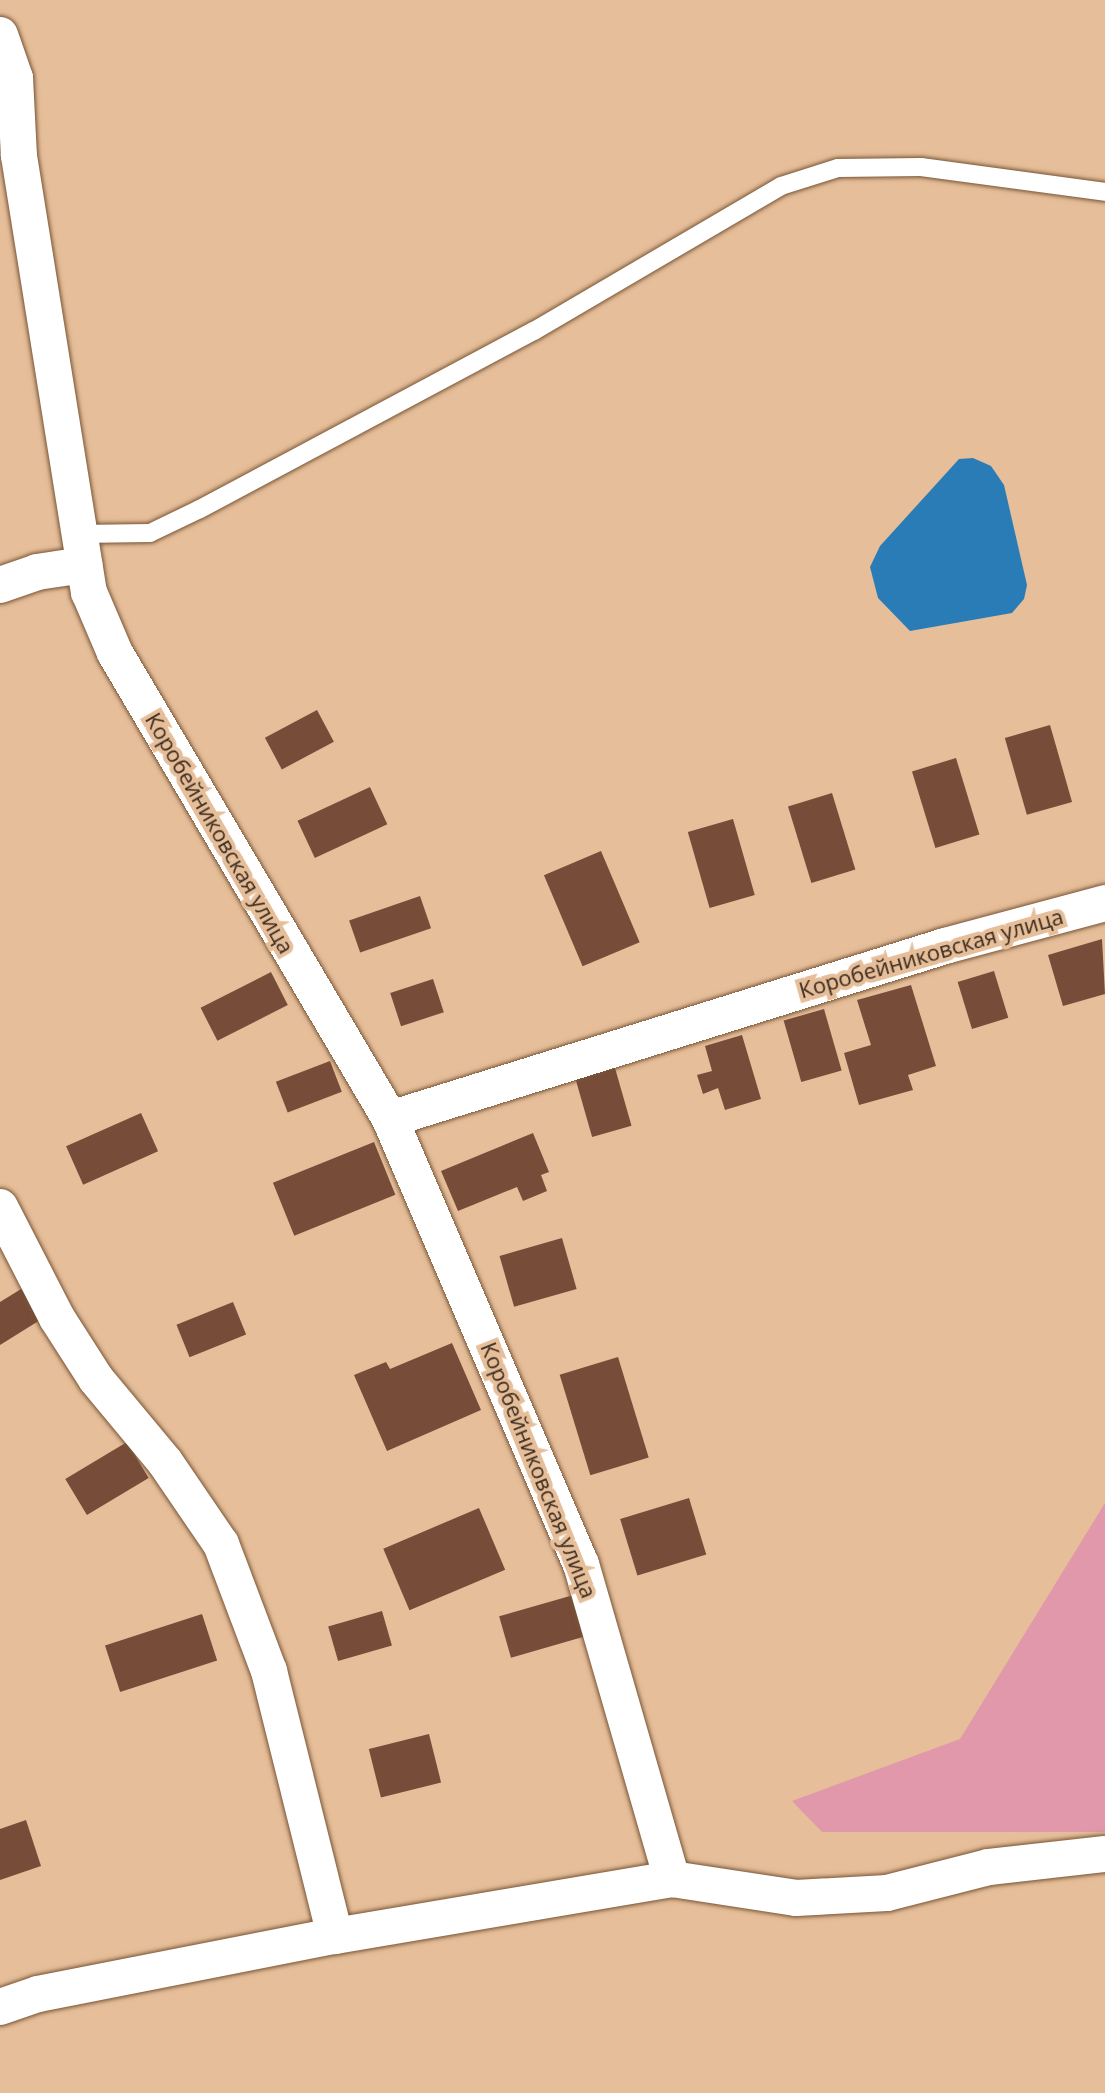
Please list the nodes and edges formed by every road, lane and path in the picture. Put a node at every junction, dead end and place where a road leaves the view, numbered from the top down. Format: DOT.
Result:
graph roads {
  1 [pos="0,35"];
  2 [pos="1105,192"];
  3 [pos="81,550"];
  4 [pos="0,585"];
  5 [pos="1105,903"];
  6 [pos="390,1119"];
  7 [pos="0,1207"];
  8 [pos="1105,1854"];
  9 [pos="672,1879"];
  10 [pos="335,1936"];
  11 [pos="0,2007"];
  1 -- 3 [label="street, Коробейниковская улица"];
  2 -- 3 [label="lane"];
  3 -- 4 [label="street"];
  3 -- 6 [label="street, Коробейниковская улица"];
  5 -- 6 [label="street, Коробейниковская улица"];
  6 -- 9 [label="street, Коробейниковская улица"];
  7 -- 10 [label="street"];
  8 -- 9 [label="street"];
  9 -- 10 [label="street"];
  10 -- 11 [label="street"];
}
